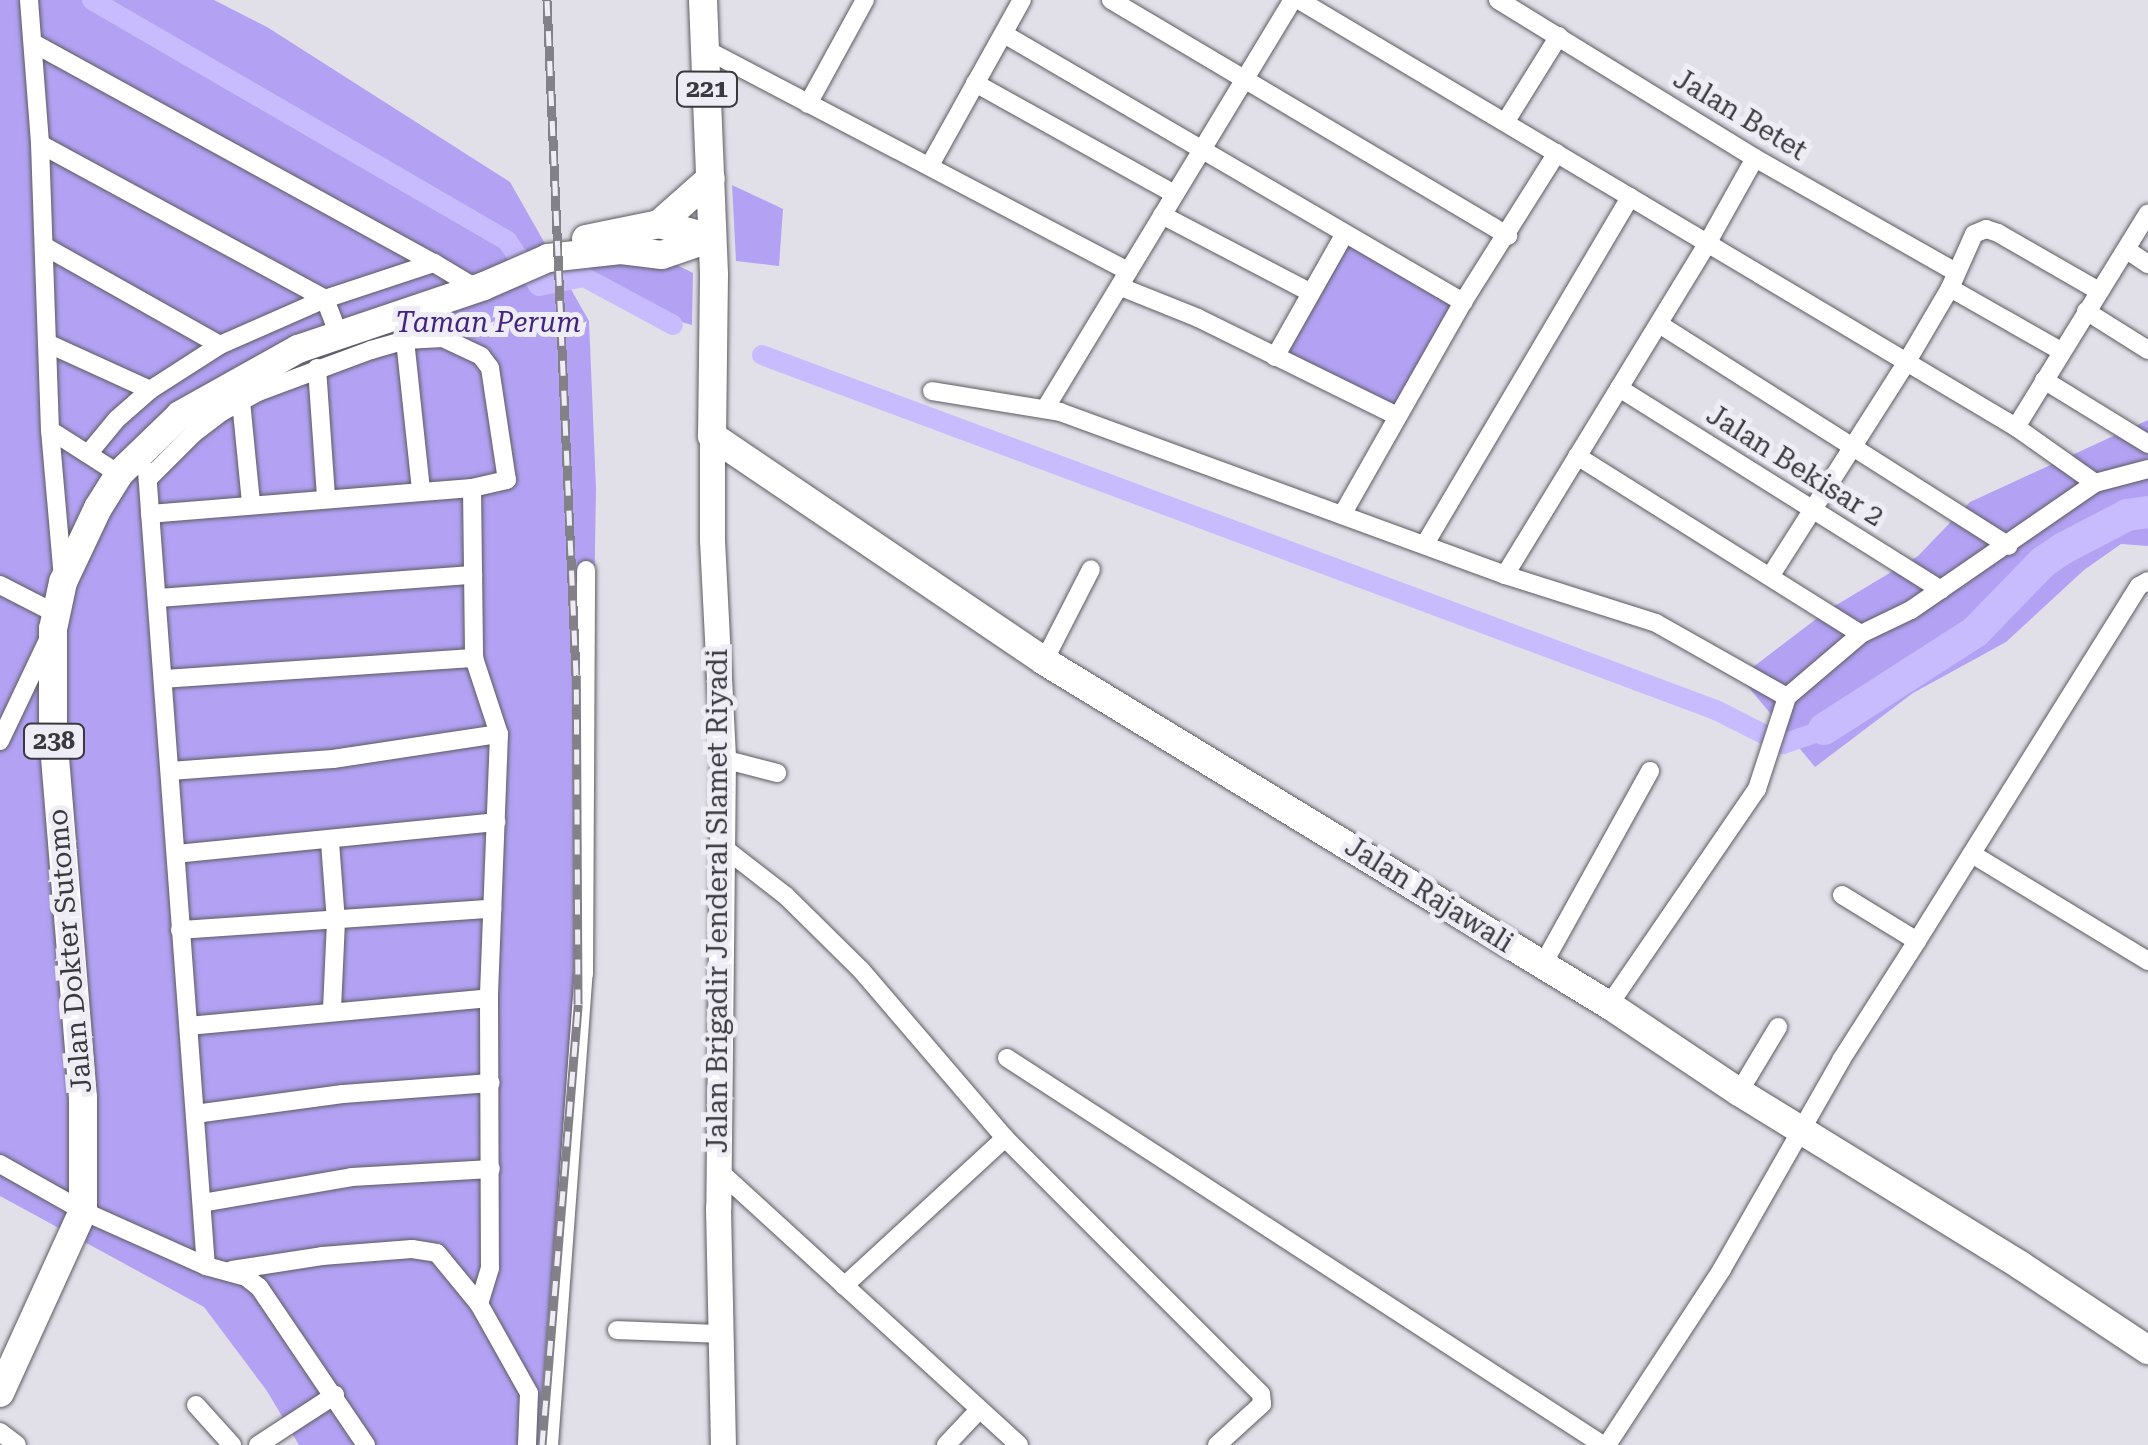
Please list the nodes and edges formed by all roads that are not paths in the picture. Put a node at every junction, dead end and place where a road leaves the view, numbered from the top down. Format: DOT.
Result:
graph roads {
  1 [pos="29,0"];
  2 [pos="703,0"];
  3 [pos="864,0"];
  4 [pos="1110,0"];
  5 [pos="1296,0"];
  6 [pos="1498,0"];
  7 [pos="1018,1"];
  8 [pos="1004,34"];
  9 [pos="1560,36"];
  10 [pos="35,44"];
  11 [pos="704,49"];
  12 [pos="1246,77"];
  13 [pos="975,82"];
  14 [pos="808,104"];
  15 [pos="1506,121"];
  16 [pos="40,144"];
  17 [pos="1202,148"];
  18 [pos="1557,153"];
  19 [pos="1755,158"];
  20 [pos="930,165"];
  21 [pos="712,178"];
  22 [pos="1173,194"];
  23 [pos="1630,197"];
  24 [pos="2148,213"];
  25 [pos="1162,215"];
  26 [pos="659,224"];
  27 [pos="1344,235"];
  28 [pos="1508,236"];
  29 [pos="710,238"];
  30 [pos="1708,242"];
  31 [pos="44,246"];
  32 [pos="2127,250"];
  33 [pos="547,253"];
  34 [pos="662,255"];
  35 [pos="434,264"];
  36 [pos="2148,264"];
  37 [pos="714,276"];
  38 [pos="1125,279"];
  39 [pos="1953,280"];
  40 [pos="472,285"];
  41 [pos="2099,291"];
  42 [pos="1311,293"];
  43 [pos="325,299"];
  44 [pos="1462,302"];
  45 [pos="2086,311"];
  46 [pos="1659,324"];
  47 [pos="338,333"];
  48 [pos="245,337"];
  49 [pos="405,340"];
  50 [pos="49,344"];
  51 [pos="220,345"];
  52 [pos="2148,350"];
  53 [pos="2061,351"];
  54 [pos="1275,356"];
  55 [pos="1906,363"];
  56 [pos="264,366"];
  57 [pos="317,368"];
  58 [pos="2044,380"];
  59 [pos="1619,388"];
  60 [pos="150,390"];
  61 [pos="932,391"];
  62 [pos="241,401"];
  63 [pos="1044,409"];
  64 [pos="1395,415"];
  65 [pos="2016,427"];
  66 [pos="50,430"];
  67 [pos="712,436"];
  68 [pos="1854,444"];
  69 [pos="2148,444"];
  70 [pos="145,445"];
  71 [pos="88,454"];
  72 [pos="1577,456"];
  73 [pos="2148,469"];
  74 [pos="119,474"];
  75 [pos="148,479"];
  76 [pos="2095,483"];
  77 [pos="472,488"];
  78 [pos="421,490"];
  79 [pos="326,496"];
  80 [pos="251,503"];
  81 [pos="1814,511"];
  82 [pos="150,514"];
  83 [pos="1342,515"];
  84 [pos="1425,544"];
  85 [pos="2010,546"];
  86 [pos="1091,569"];
  87 [pos="586,570"];
  88 [pos="473,575"];
  89 [pos="1772,575"];
  90 [pos="1505,576"];
  91 [pos="2148,581"];
  92 [pos="63,582"];
  93 [pos="0,586"];
  94 [pos="1941,590"];
  95 [pos="157,598"];
  96 [pos="54,621"];
  97 [pos="1861,634"];
  98 [pos="474,658"];
  99 [pos="1044,661"];
  100 [pos="163,679"];
  101 [pos="1787,696"];
  102 [pos="499,734"];
  103 [pos="0,741"];
  104 [pos="723,759"];
  105 [pos="170,771"];
  106 [pos="1650,771"];
  107 [pos="777,773"];
  108 [pos="496,822"];
  109 [pos="330,842"];
  110 [pos="720,844"];
  111 [pos="176,854"];
  112 [pos="1972,854"];
  113 [pos="1842,895"];
  114 [pos="492,909"];
  115 [pos="336,921"];
  116 [pos="180,930"];
  117 [pos="1917,942"];
  118 [pos="2148,961"];
  119 [pos="1542,966"];
  120 [pos="488,998"];
  121 [pos="1610,1005"];
  122 [pos="332,1009"];
  123 [pos="189,1026"];
  124 [pos="1778,1027"];
  125 [pos="1007,1058"];
  126 [pos="491,1083"];
  127 [pos="1739,1092"];
  128 [pos="195,1114"];
  129 [pos="1803,1133"];
  130 [pos="1005,1138"];
  131 [pos="490,1170"];
  132 [pos="720,1171"];
  133 [pos="3,1172"];
  134 [pos="202,1204"];
  135 [pos="82,1211"];
  136 [pos="206,1266"];
  137 [pos="232,1270"];
  138 [pos="844,1286"];
  139 [pos="479,1304"];
  140 [pos="618,1330"];
  141 [pos="722,1334"];
  142 [pos="2148,1350"];
  143 [pos="0,1393"];
  144 [pos="335,1395"];
  145 [pos="196,1405"];
  146 [pos="978,1412"];
  147 [pos="0,1432"];
  148 [pos="17,1445"];
  149 [pos="232,1445"];
  150 [pos="258,1445"];
  151 [pos="366,1445"];
  152 [pos="526,1445"];
  153 [pos="548,1445"];
  154 [pos="723,1445"];
  155 [pos="946,1445"];
  156 [pos="1019,1445"];
  157 [pos="1217,1445"];
  158 [pos="1605,1445"];
  1 -- 10 [label="street"];
  2 -- 11 [label="main road, 221"];
  3 -- 14 [label="street"];
  4 -- 12 [label="street"];
  5 -- 12 [label="street"];
  5 -- 15 [label="street"];
  6 -- 9 [label="street, Jalan Betet"];
  7 -- 8 [label="street"];
  8 -- 13 [label="street"];
  8 -- 17 [label="street"];
  9 -- 15 [label="street"];
  9 -- 19 [label="street, Jalan Betet"];
  10 -- 16 [label="street"];
  10 -- 35 [label="street"];
  11 -- 14 [label="street"];
  11 -- 21 [label="main road, 221"];
  12 -- 17 [label="street"];
  12 -- 28 [label="street"];
  13 -- 20 [label="street"];
  13 -- 22 [label="street"];
  14 -- 20 [label="street"];
  15 -- 18 [label="street"];
  16 -- 31 [label="street"];
  16 -- 43 [label="street"];
  17 -- 22 [label="street"];
  17 -- 27 [label="street"];
  18 -- 23 [label="street"];
  18 -- 28 [label="street"];
  19 -- 30 [label="street"];
  19 -- 39 [label="street, Jalan Betet"];
  20 -- 38 [label="street"];
  21 -- 26 [label="main road"];
  21 -- 29 [label="main road, 221"];
  22 -- 25 [label="street"];
  23 -- 30 [label="street"];
  23 -- 84 [label="street"];
  24 -- 32 [label="street"];
  25 -- 38 [label="street"];
  25 -- 42 [label="street"];
  26 -- 29 [label="main road, Jalan Dokter Sutomo / 238"];
  26 -- 33 [label="main road, Jalan Dokter Sutomo / 238"];
  27 -- 42 [label="street"];
  27 -- 44 [label="street"];
  28 -- 44 [label="street"];
  29 -- 34 [label="main road, Jalan Dokter Sutomo / 238"];
  29 -- 37 [label="main road, Jalan Brigadir Jenderal Slamet Riyadi"];
  30 -- 46 [label="street"];
  30 -- 55 [label="street"];
  31 -- 50 [label="street"];
  31 -- 51 [label="street"];
  32 -- 36 [label="street"];
  32 -- 41 [label="street"];
  33 -- 34 [label="main road, Jalan Dokter Sutomo / 238"];
  33 -- 40 [label="main road, Jalan Dokter Sutomo / 238"];
  34 -- 37 [label="main road"];
  35 -- 40 [label="street"];
  35 -- 43 [label="street"];
  37 -- 67 [label="main road, Jalan Brigadir Jenderal Slamet Riyadi"];
  38 -- 54 [label="street"];
  38 -- 63 [label="street"];
  39 -- 41 [label="street"];
  39 -- 53 [label="street, Jalan Betet"];
  39 -- 55 [label="street"];
  40 -- 47 [label="main road, Jalan Dokter Sutomo / 238"];
  41 -- 45 [label="street"];
  42 -- 54 [label="street"];
  43 -- 47 [label="street"];
  43 -- 48 [label="street"];
  44 -- 64 [label="street"];
  45 -- 52 [label="street"];
  45 -- 53 [label="street"];
  46 -- 59 [label="street"];
  46 -- 68 [label="street"];
  47 -- 56 [label="main road, Jalan Dokter Sutomo / 238"];
  48 -- 51 [label="street"];
  48 -- 56 [label="street"];
  49 -- 57 [label="street"];
  49 -- 77 [label="street"];
  49 -- 78 [label="street"];
  50 -- 60 [label="street"];
  50 -- 66 [label="street"];
  51 -- 60 [label="street"];
  53 -- 58 [label="street"];
  54 -- 64 [label="street"];
  55 -- 65 [label="street"];
  55 -- 68 [label="street"];
  56 -- 70 [label="main road, Jalan Dokter Sutomo / 238"];
  57 -- 62 [label="street"];
  57 -- 79 [label="street"];
  58 -- 65 [label="street"];
  58 -- 69 [label="street"];
  59 -- 72 [label="street"];
  59 -- 81 [label="street, Jalan Bekisar 2"];
  60 -- 71 [label="street"];
  61 -- 63 [label="street"];
  62 -- 75 [label="street"];
  62 -- 80 [label="street"];
  63 -- 83 [label="street"];
  64 -- 83 [label="street"];
  65 -- 76 [label="street"];
  66 -- 71 [label="street"];
  66 -- 92 [label="street"];
  67 -- 99 [label="main road, Jalan Rajawali"];
  67 -- 104 [label="main road, Jalan Brigadir Jenderal Slamet Riyadi"];
  68 -- 81 [label="street"];
  68 -- 85 [label="street"];
  70 -- 74 [label="main road, Jalan Dokter Sutomo / 238"];
  70 -- 75 [label="street"];
  71 -- 74 [label="street"];
  72 -- 89 [label="street"];
  72 -- 90 [label="street"];
  73 -- 76 [label="street"];
  74 -- 92 [label="main road, Jalan Dokter Sutomo / 238"];
  75 -- 82 [label="street"];
  76 -- 85 [label="street"];
  77 -- 78 [label="street"];
  77 -- 88 [label="street"];
  78 -- 79 [label="street"];
  79 -- 80 [label="street"];
  80 -- 82 [label="street"];
  81 -- 89 [label="street"];
  81 -- 94 [label="street, Jalan Bekisar 2"];
  82 -- 95 [label="street"];
  83 -- 84 [label="street"];
  84 -- 90 [label="street"];
  85 -- 94 [label="street"];
  86 -- 99 [label="street"];
  87 -- 153 [label="street"];
  88 -- 95 [label="street"];
  88 -- 98 [label="street"];
  89 -- 97 [label="street"];
  90 -- 101 [label="street"];
  91 -- 112 [label="street"];
  92 -- 96 [label="main road, Jalan Dokter Sutomo / 238"];
  93 -- 96 [label="street"];
  94 -- 97 [label="street"];
  95 -- 100 [label="street"];
  96 -- 103 [label="street"];
  96 -- 135 [label="main road, Jalan Dokter Sutomo / 238"];
  97 -- 101 [label="street"];
  98 -- 100 [label="street"];
  98 -- 102 [label="street"];
  99 -- 119 [label="main road, Jalan Rajawali"];
  100 -- 105 [label="street"];
  101 -- 121 [label="street"];
  102 -- 105 [label="street"];
  102 -- 108 [label="street"];
  104 -- 107 [label="street"];
  104 -- 110 [label="main road, Jalan Brigadir Jenderal Slamet Riyadi"];
  105 -- 111 [label="street"];
  106 -- 119 [label="street"];
  108 -- 109 [label="street"];
  108 -- 114 [label="street"];
  109 -- 111 [label="street"];
  109 -- 115 [label="street"];
  110 -- 130 [label="street"];
  110 -- 132 [label="main road, Jalan Brigadir Jenderal Slamet Riyadi"];
  111 -- 116 [label="street"];
  112 -- 117 [label="street"];
  112 -- 118 [label="street"];
  113 -- 117 [label="street"];
  114 -- 115 [label="street"];
  114 -- 120 [label="street"];
  115 -- 116 [label="street"];
  115 -- 122 [label="street"];
  116 -- 123 [label="street"];
  117 -- 129 [label="street"];
  119 -- 121 [label="main road, Jalan Rajawali"];
  120 -- 122 [label="street"];
  120 -- 126 [label="street"];
  121 -- 127 [label="main road, Jalan Rajawali"];
  122 -- 123 [label="street"];
  123 -- 128 [label="street"];
  124 -- 127 [label="street"];
  125 -- 158 [label="street"];
  126 -- 128 [label="street"];
  126 -- 131 [label="street"];
  127 -- 129 [label="main road, Jalan Rajawali"];
  128 -- 134 [label="street"];
  129 -- 142 [label="main road, Jalan Rajawali"];
  129 -- 158 [label="street"];
  130 -- 138 [label="street"];
  130 -- 157 [label="street"];
  131 -- 134 [label="street"];
  131 -- 139 [label="street"];
  132 -- 138 [label="street"];
  132 -- 141 [label="main road, Jalan Brigadir Jenderal Slamet Riyadi"];
  133 -- 135 [label="street"];
  134 -- 136 [label="street"];
  135 -- 136 [label="street"];
  135 -- 143 [label="main road, Jalan Dokter Sutomo / 238"];
  136 -- 137 [label="street"];
  137 -- 139 [label="street"];
  137 -- 144 [label="street"];
  138 -- 146 [label="street"];
  139 -- 152 [label="street"];
  140 -- 141 [label="street"];
  141 -- 154 [label="main road, Jalan Brigadir Jenderal Slamet Riyadi"];
  144 -- 150 [label="street"];
  144 -- 151 [label="street"];
  145 -- 149 [label="street"];
  146 -- 155 [label="street"];
  146 -- 156 [label="street"];
  147 -- 148 [label="street"];
}
